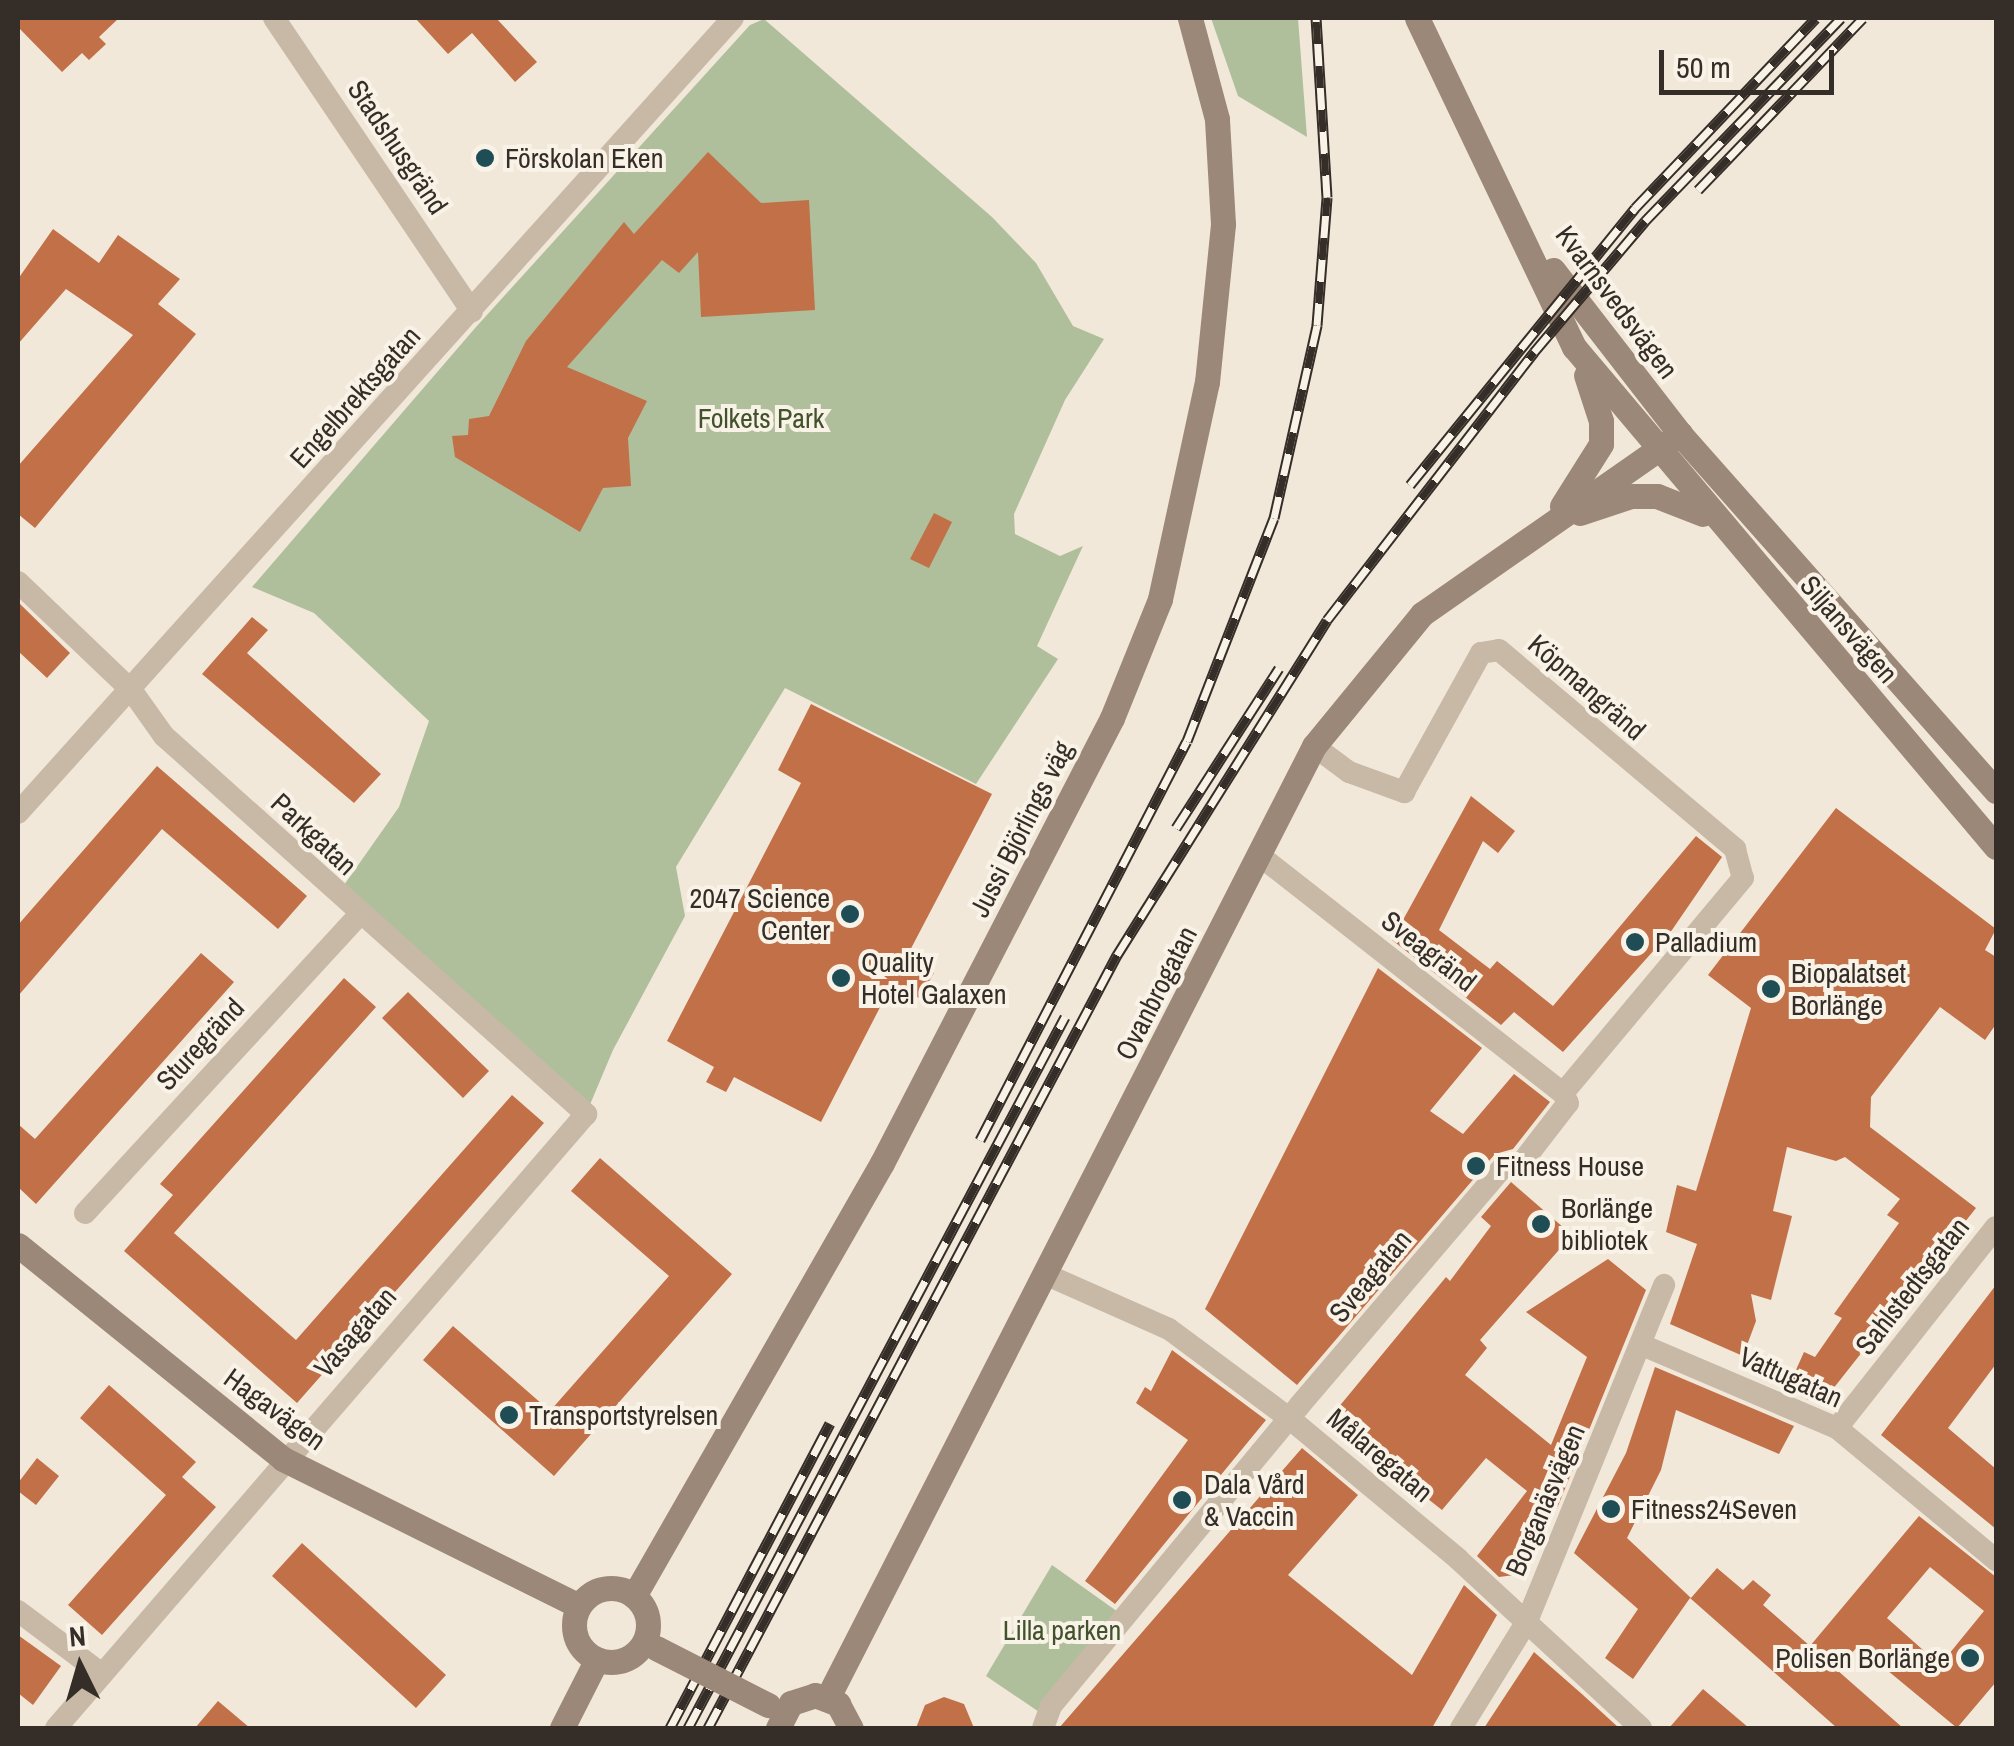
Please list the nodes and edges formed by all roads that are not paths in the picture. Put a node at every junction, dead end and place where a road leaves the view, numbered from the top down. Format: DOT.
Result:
graph roads {
  1 [pos="274,18"];
  2 [pos="734,18"];
  3 [pos="1190,18"];
  4 [pos="1417,18"];
  5 [pos="1508,204"];
  6 [pos="472,310"];
  7 [pos="1574,347"];
  8 [pos="1680,434"];
  9 [pos="1656,451"];
  10 [pos="1549,524"];
  11 [pos="1720,525"];
  12 [pos="18,582"];
  13 [pos="132,691"];
  14 [pos="1314,746"];
  15 [pos="1996,791"];
  16 [pos="18,813"];
  17 [pos="1996,847"];
  18 [pos="1259,855"];
  19 [pos="1743,878"];
  20 [pos="358,916"];
  21 [pos="1563,1094"];
  22 [pos="586,1114"];
  23 [pos="85,1213"];
  24 [pos="1996,1227"];
  25 [pos="18,1245"];
  26 [pos="1047,1275"];
  27 [pos="1664,1284"];
  28 [pos="1642,1345"];
  29 [pos="1289,1418"];
  30 [pos="1838,1428"];
  31 [pos="283,1460"];
  32 [pos="1996,1560"];
  33 [pos="634,1596"];
  34 [pos="579,1606"];
  35 [pos="18,1612"];
  36 [pos="1527,1622"];
  37 [pos="650,1645"];
  38 [pos="596,1659"];
  39 [pos="102,1674"];
  40 [pos="828,1698"];
  41 [pos="776,1715"];
  42 [pos="56,1728"];
  43 [pos="562,1728"];
  44 [pos="851,1728"];
  45 [pos="1043,1728"];
  46 [pos="1460,1728"];
  47 [pos="1641,1728"];
  1 -- 6 [label="street, Stadshusgränd"];
  2 -- 6 [label="street, Engelbrektsgatan"];
  3 -- 33 [label="street, Jussi Björlings väg"];
  4 -- 5 [label="street, Kvarnsvedsvägen"];
  5 -- 7 [label="street, Kvarnsvedsvägen"];
  5 -- 8 [label="street, Kvarnsvedsvägen"];
  6 -- 13 [label="street, Engelbrektsgatan"];
  7 -- 9 [label="street, Kvarnsvedsvägen"];
  7 -- 10 [label="street"];
  8 -- 9 [label="street, Ovanbrogatan"];
  8 -- 15 [label="street, Siljansvägen"];
  9 -- 10 [label="street, Ovanbrogatan"];
  9 -- 11 [label="street, Siljansvägen"];
  10 -- 11 [label="street"];
  10 -- 14 [label="street, Ovanbrogatan"];
  11 -- 17 [label="street, Siljansvägen"];
  12 -- 13 [label="street, Parkgatan"];
  13 -- 16 [label="street, Engelbrektsgatan"];
  13 -- 20 [label="street, Parkgatan"];
  14 -- 18 [label="street, Ovanbrogatan"];
  14 -- 19 [label="street, Köpmangränd"];
  18 -- 21 [label="street, Sveagränd"];
  18 -- 26 [label="street, Ovanbrogatan"];
  19 -- 21 [label="street, Sveagatan"];
  20 -- 22 [label="street, Parkgatan"];
  20 -- 23 [label="street, Sturegränd"];
  21 -- 29 [label="street, Sveagatan"];
  22 -- 31 [label="street, Vasagatan"];
  24 -- 30 [label="street, Sahlstedtsgatan"];
  25 -- 31 [label="street, Hagavägen"];
  26 -- 29 [label="street, Målaregatan"];
  26 -- 40 [label="street, Ovanbrogatan"];
  27 -- 28 [label="street, Borganäsvägen"];
  28 -- 30 [label="street, Vattugatan"];
  28 -- 36 [label="street, Borganäsvägen"];
  29 -- 36 [label="street, Målaregatan"];
  29 -- 45 [label="street, Sveagatan"];
  30 -- 32 [label="street, Vattugatan"];
  31 -- 34 [label="street, Hagavägen"];
  31 -- 39 [label="street, Vasagatan"];
  33 -- 34 [label="street"];
  33 -- 37 [label="street"];
  34 -- 38 [label="street"];
  35 -- 39 [label="street"];
  36 -- 46 [label="street, Borganäsvägen"];
  36 -- 47 [label="street, Målaregatan"];
  37 -- 38 [label="street"];
  37 -- 41 [label="street, bridge"];
  38 -- 43 [label="street"];
  39 -- 42 [label="street, Vasagatan"];
  40 -- 41 [label="street"];
  40 -- 44 [label="street"];
}
